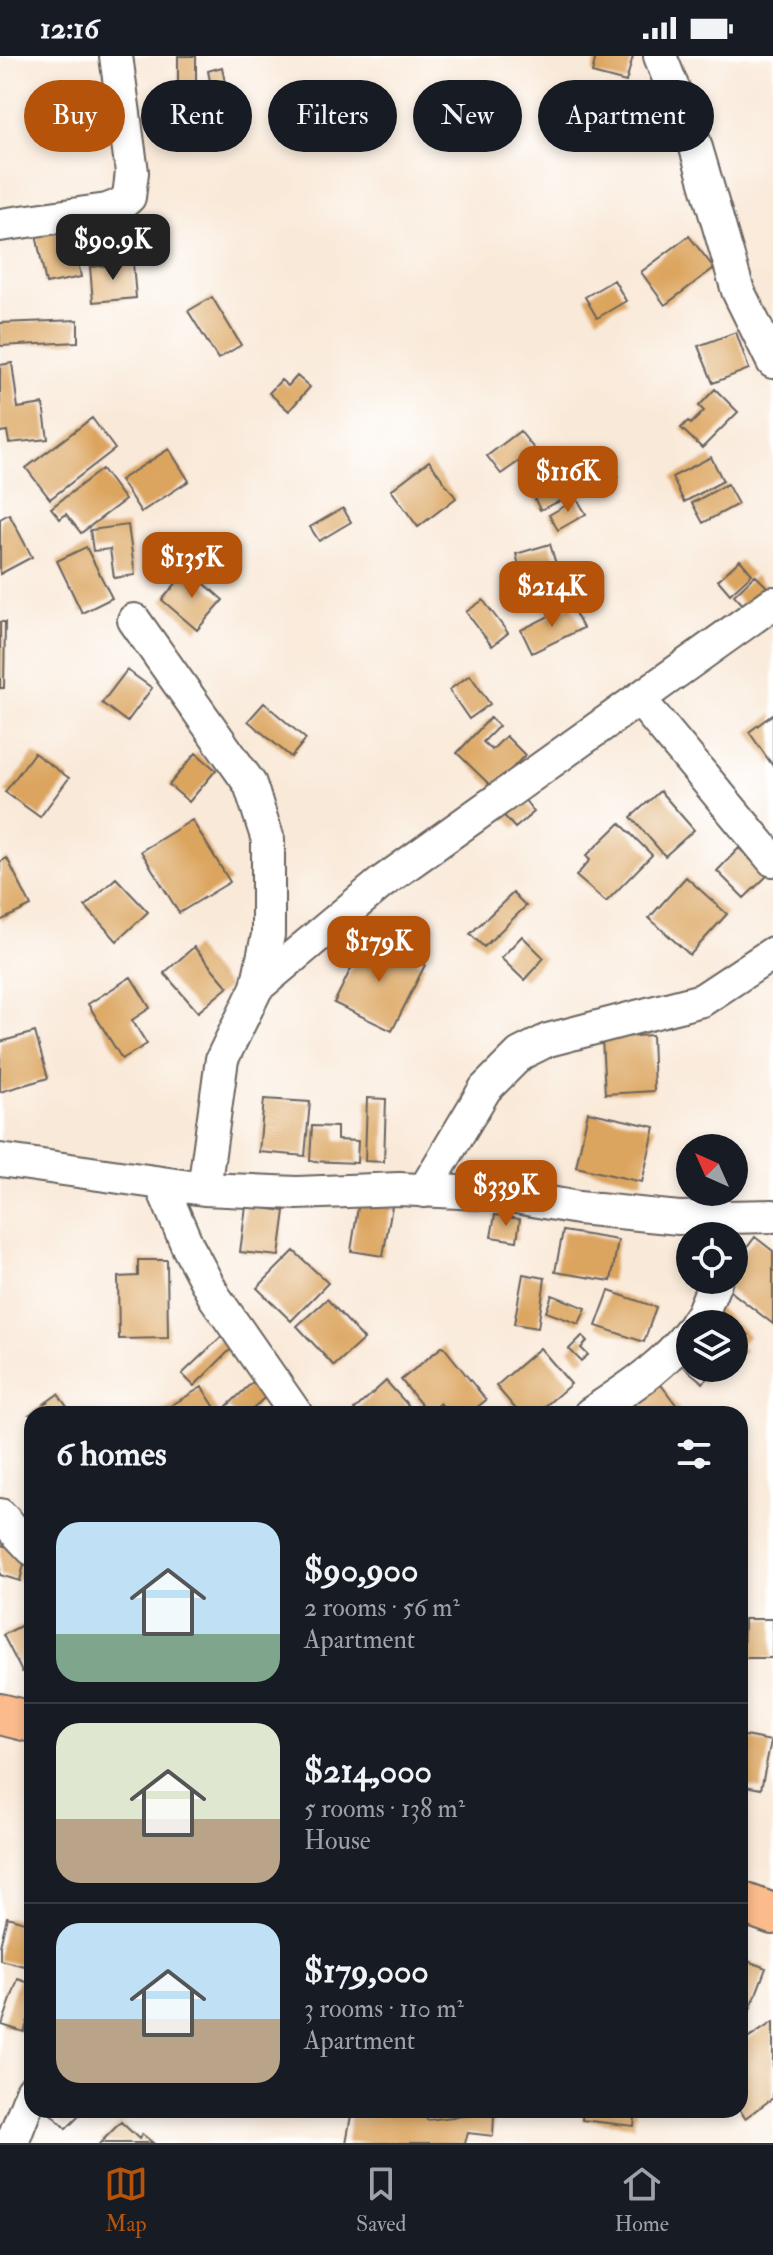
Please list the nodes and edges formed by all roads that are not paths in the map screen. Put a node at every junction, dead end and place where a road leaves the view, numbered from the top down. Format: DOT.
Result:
graph roads {
  1 [pos="116,56"];
  2 [pos="660,56"];
  3 [pos="0,225"];
  4 [pos="773,362"];
  5 [pos="773,603"];
  6 [pos="134,620"];
  7 [pos="640,700"];
  8 [pos="773,860"];
  9 [pos="773,953"];
  10 [pos="257,987"];
  11 [pos="0,1160"];
  12 [pos="161,1184"];
  13 [pos="204,1189"];
  14 [pos="424,1191"];
  15 [pos="773,1216"];
  16 [pos="704,1222"];
  17 [pos="748,1223"];
  18 [pos="676,1348"];
  19 [pos="290,1406"];
  20 [pos="602,1406"];
  21 [pos="0,1515"];
  22 [pos="24,1540"];
  23 [pos="0,1714"];
  24 [pos="24,1720"];
  25 [pos="748,1905"];
  26 [pos="773,1914"];
  27 [pos="24,2112"];
  28 [pos="12,2143"];
  1 -- 3 [label="street"];
  2 -- 4 [label="street"];
  5 -- 7 [label="street"];
  6 -- 10 [label="street"];
  7 -- 8 [label="street"];
  7 -- 10 [label="street"];
  9 -- 14 [label="street"];
  10 -- 13 [label="street"];
  11 -- 12 [label="street"];
  12 -- 13 [label="street"];
  12 -- 19 [label="street"];
  13 -- 14 [label="street"];
  14 -- 16 [label="street"];
  15 -- 17 [label="street"];
  18 -- 20 [label="street"];
  21 -- 22 [label="street"];
  23 -- 24 [label="main road"];
  25 -- 26 [label="main road"];
  27 -- 28 [label="street"];
}
